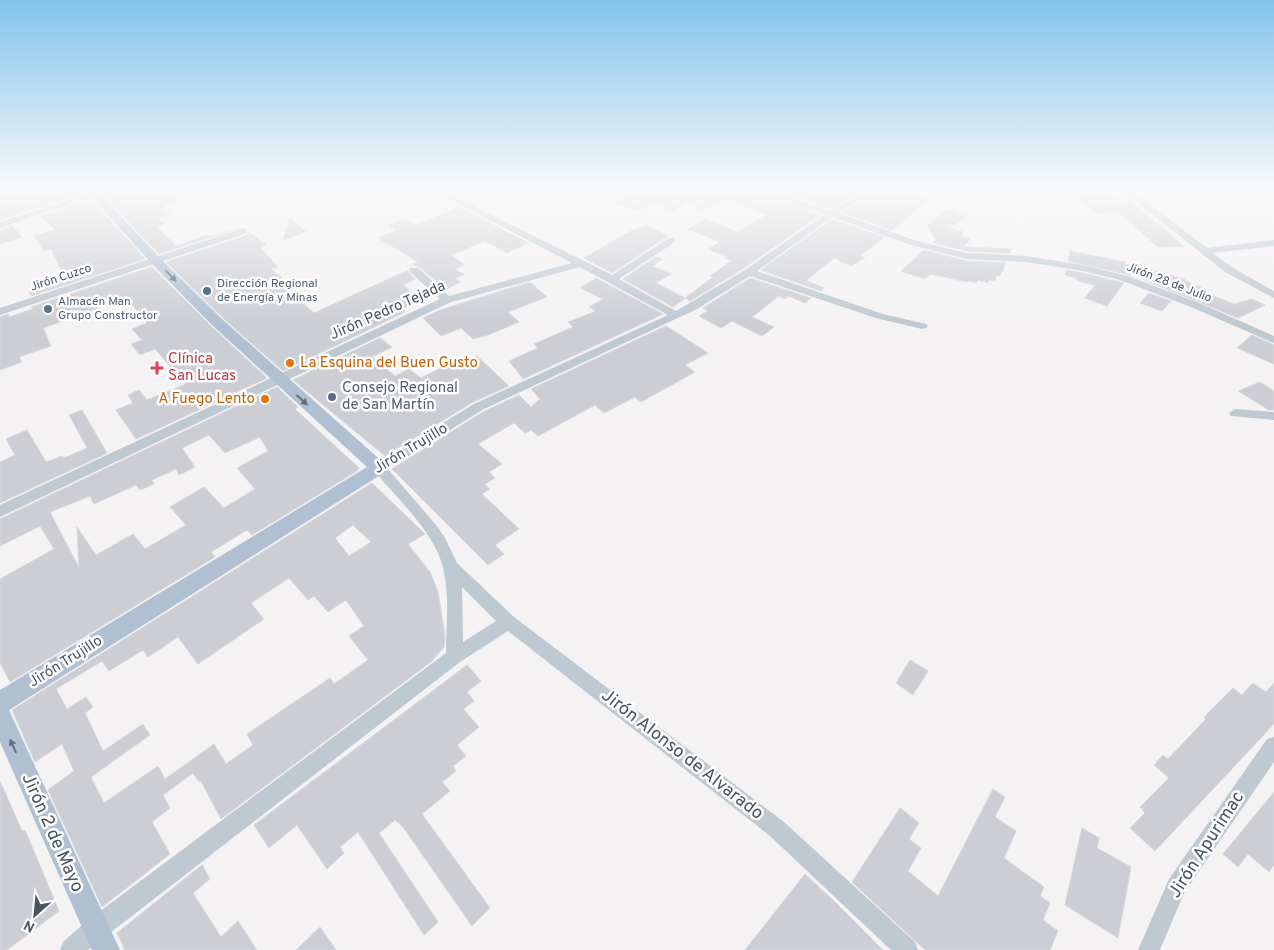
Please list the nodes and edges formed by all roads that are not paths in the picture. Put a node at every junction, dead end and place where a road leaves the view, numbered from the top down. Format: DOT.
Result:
graph roads {
  1 [pos="131,234"];
  2 [pos="234,234"];
  3 [pos="521,234"];
  4 [pos="802,234"];
  5 [pos="889,234"];
  6 [pos="1184,234"];
  7 [pos="672,240"];
  8 [pos="1274,243"];
  9 [pos="1206,251"];
  10 [pos="156,261"];
  11 [pos="579,264"];
  12 [pos="414,270"];
  13 [pos="749,272"];
  14 [pos="612,280"];
  15 [pos="1274,295"];
  16 [pos="447,300"];
  17 [pos="0,312"];
  18 [pos="676,315"];
  19 [pos="922,326"];
  20 [pos="1274,340"];
  21 [pos="278,378"];
  22 [pos="1235,413"];
  23 [pos="1274,416"];
  24 [pos="379,468"];
  25 [pos="0,511"];
  26 [pos="450,567"];
  27 [pos="508,622"];
  28 [pos="454,657"];
  29 [pos="0,703"];
  30 [pos="0,716"];
  31 [pos="1274,746"];
  32 [pos="100,940"];
  33 [pos="71,950"];
  34 [pos="907,950"];
  35 [pos="1150,950"];
  1 -- 10 [label="main road, Jirón Alonso de Alvarado"];
  2 -- 10 [label="street, Jirón Cuzco"];
  3 -- 11 [label="street"];
  4 -- 13 [label="street, Jirón Trujillo"];
  5 -- 20 [label="street, Jirón 28 de Julio"];
  6 -- 9 [label="street"];
  7 -- 14 [label="street"];
  8 -- 9 [label="street"];
  9 -- 15 [label="street"];
  10 -- 17 [label="street, Jirón Cuzco"];
  10 -- 21 [label="main road, Jirón Alonso de Alvarado, one-way"];
  11 -- 14 [label="street"];
  11 -- 16 [label="street, Jirón Pedro Tejada"];
  12 -- 16 [label="street"];
  13 -- 18 [label="street, Jirón Trujillo"];
  13 -- 19 [label="street"];
  14 -- 18 [label="street"];
  16 -- 21 [label="street, Jirón Pedro Tejada"];
  18 -- 24 [label="street, Jirón Trujillo"];
  21 -- 24 [label="main road, Jirón Alonso de Alvarado, one-way"];
  21 -- 25 [label="street, Jirón Pedro Tejada"];
  22 -- 23 [label="street"];
  24 -- 26 [label="street, Jirón Alonso de Alvarado"];
  24 -- 29 [label="main road, Jirón Trujillo"];
  26 -- 27 [label="street, Jirón Alonso de Alvarado"];
  26 -- 28 [label="street, Jirón Alonso de Alvarado"];
  27 -- 28 [label="street"];
  27 -- 34 [label="street, Jirón Alonso de Alvarado"];
  28 -- 32 [label="street"];
  32 -- 30 [label="main road, Jirón 2 de Mayo, one-way"];
  31 -- 35 [label="street, Jirón Apurimac"];
  32 -- 33 [label="street"];
}
